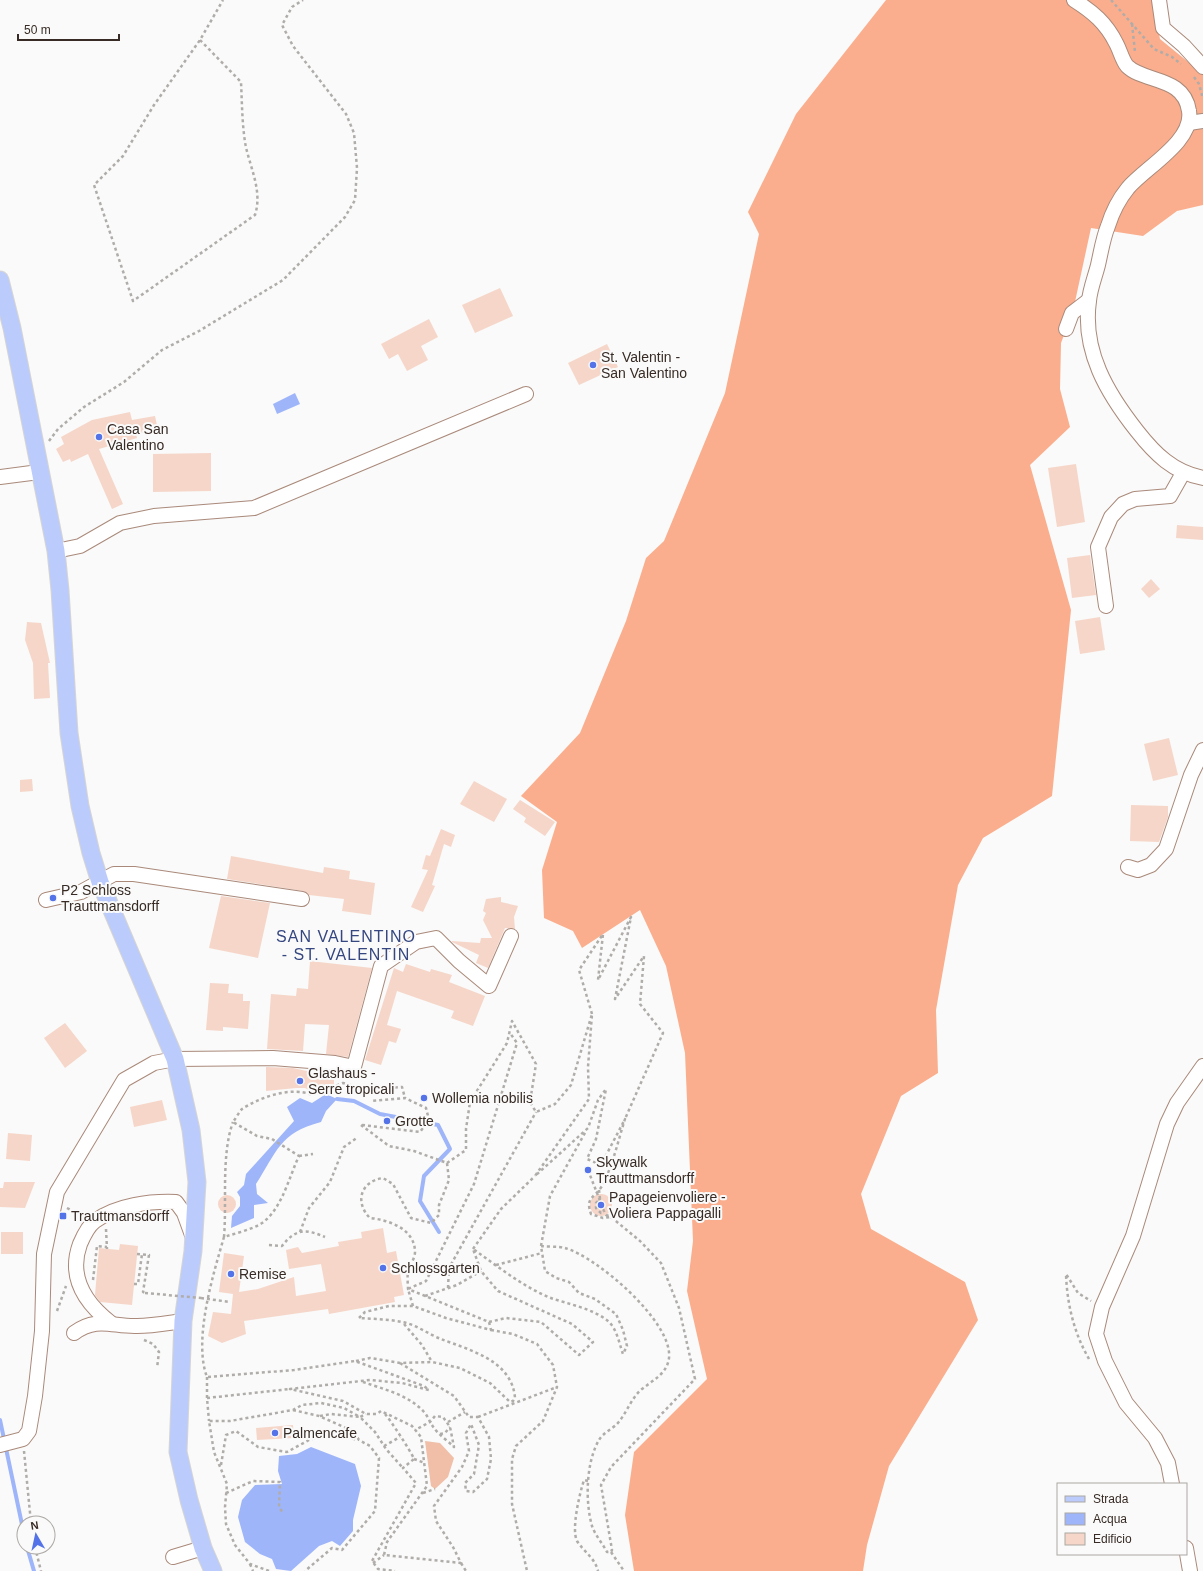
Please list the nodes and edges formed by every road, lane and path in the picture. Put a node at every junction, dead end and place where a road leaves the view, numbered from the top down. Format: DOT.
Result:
graph roads {
  1 [pos="223,0"];
  2 [pos="303,0"];
  3 [pos="1074,0"];
  4 [pos="1111,0"];
  5 [pos="1159,0"];
  6 [pos="1132,23"];
  7 [pos="200,40"];
  8 [pos="1182,65"];
  9 [pos="1133,70"];
  10 [pos="1197,70"];
  11 [pos="1203,98"];
  12 [pos="1203,121"];
  13 [pos="1189,123"];
  14 [pos="0,280"];
  15 [pos="1089,300"];
  16 [pos="1066,329"];
  17 [pos="526,394"];
  18 [pos="50,448"];
  19 [pos="39,472"];
  20 [pos="1183,473"];
  21 [pos="0,477"];
  22 [pos="1203,478"];
  23 [pos="56,551"];
  24 [pos="1106,606"];
  25 [pos="1203,750"];
  26 [pos="1128,867"];
  27 [pos="100,882"];
  28 [pos="302,899"];
  29 [pos="46,900"];
  30 [pos="511,936"];
  31 [pos="592,1014"];
  32 [pos="510,1033"];
  33 [pos="175,1059"];
  34 [pos="1203,1066"];
  35 [pos="405,1098"];
  36 [pos="371,1101"];
  37 [pos="536,1112"];
  38 [pos="625,1119"];
  39 [pos="234,1122"];
  40 [pos="588,1128"];
  41 [pos="358,1137"];
  42 [pos="313,1154"];
  43 [pos="299,1156"];
  44 [pos="447,1163"];
  45 [pos="588,1170"];
  46 [pos="535,1176"];
  47 [pos="599,1190"];
  48 [pos="604,1212"];
  49 [pos="611,1217"];
  50 [pos="300,1232"];
  51 [pos="224,1237"];
  52 [pos="325,1237"];
  53 [pos="194,1239"];
  54 [pos="269,1246"];
  55 [pos="540,1246"];
  56 [pos="107,1247"];
  57 [pos="473,1249"];
  58 [pos="542,1253"];
  59 [pos="137,1254"];
  60 [pos="142,1254"];
  61 [pos="496,1265"];
  62 [pos="76,1269"];
  63 [pos="481,1271"];
  64 [pos="134,1284"];
  65 [pos="448,1288"];
  66 [pos="408,1289"];
  67 [pos="424,1296"];
  68 [pos="207,1299"];
  69 [pos="230,1302"];
  70 [pos="90,1304"];
  71 [pos="413,1306"];
  72 [pos="183,1321"];
  73 [pos="402,1322"];
  74 [pos="489,1322"];
  75 [pos="117,1324"];
  76 [pos="491,1330"];
  77 [pos="42,1331"];
  78 [pos="74,1333"];
  79 [pos="355,1361"];
  80 [pos="432,1362"];
  81 [pos="400,1363"];
  82 [pos="157,1368"];
  83 [pos="208,1377"];
  84 [pos="362,1381"];
  85 [pos="557,1387"];
  86 [pos="290,1389"];
  87 [pos="207,1398"];
  88 [pos="293,1410"];
  89 [pos="381,1411"];
  90 [pos="465,1412"];
  91 [pos="366,1414"];
  92 [pos="319,1416"];
  93 [pos="360,1417"];
  94 [pos="478,1418"];
  95 [pos="209,1421"];
  96 [pos="430,1422"];
  97 [pos="448,1422"];
  98 [pos="450,1427"];
  99 [pos="416,1430"];
  100 [pos="440,1434"];
  101 [pos="400,1437"];
  102 [pos="421,1437"];
  103 [pos="359,1440"];
  104 [pos="425,1441"];
  105 [pos="11,1442"];
  106 [pos="384,1446"];
  107 [pos="414,1459"];
  108 [pos="425,1464"];
  109 [pos="220,1466"];
  110 [pos="403,1468"];
  111 [pos="588,1480"];
  112 [pos="1172,1483"];
  113 [pos="435,1489"];
  114 [pos="225,1493"];
  115 [pos="422,1493"];
  116 [pos="283,1513"];
  117 [pos="29,1515"];
  118 [pos="202,1548"];
  119 [pos="611,1552"];
  120 [pos="384,1554"];
  121 [pos="1187,1554"];
  122 [pos="37,1555"];
  123 [pos="173,1557"];
  124 [pos="373,1563"];
  125 [pos="461,1563"];
  126 [pos="250,1564"];
  127 [pos="41,1571"];
  128 [pos="213,1571"];
  129 [pos="253,1571"];
  130 [pos="269,1571"];
  131 [pos="305,1571"];
  132 [pos="395,1571"];
  133 [pos="466,1571"];
  134 [pos="527,1571"];
  135 [pos="598,1571"];
  136 [pos="624,1571"];
  137 [pos="1190,1571"];
  1 -- 7 [label="path"];
  2 -- 18 [label="path"];
  3 -- 9 [label="street"];
  4 -- 6 [label="path"];
  5 -- 10 [label="street"];
  6 -- 8 [label="path"];
  6 -- 9 [label="path"];
  7 -- 7 [label="path"];
  9 -- 13 [label="street"];
  10 -- 11 [label="path"];
  12 -- 13 [label="street"];
  13 -- 15 [label="street"];
  14 -- 19 [label="main road"];
  15 -- 16 [label="street"];
  15 -- 20 [label="street"];
  17 -- 23 [label="street"];
  19 -- 21 [label="street"];
  19 -- 23 [label="main road"];
  20 -- 22 [label="street"];
  20 -- 24 [label="street"];
  23 -- 27 [label="main road"];
  25 -- 26 [label="street"];
  27 -- 28 [label="street"];
  27 -- 29 [label="street"];
  27 -- 33 [label="main road"];
  30 -- 33 [label="street"];
  31 -- 37 [label="path"];
  31 -- 38 [label="path"];
  31 -- 46 [label="path"];
  32 -- 37 [label="path"];
  32 -- 44 [label="path"];
  32 -- 66 [label="path"];
  33 -- 53 [label="main road"];
  33 -- 77 [label="street"];
  34 -- 112 [label="street"];
  35 -- 36 [label="path"];
  35 -- 39 [label="path"];
  35 -- 44 [label="path"];
  37 -- 65 [label="path"];
  38 -- 40 [label="path"];
  38 -- 47 [label="path"];
  39 -- 43 [label="path"];
  39 -- 51 [label="path"];
  40 -- 46 [label="path"];
  40 -- 55 [label="path"];
  41 -- 50 [label="path"];
  42 -- 43 [label="path"];
  43 -- 51 [label="path"];
  44 -- 66 [label="path"];
  45 -- 48 [label="path, bridge"];
  46 -- 57 [label="path"];
  47 -- 48 [label="path"];
  47 -- 49 [label="path"];
  48 -- 49 [label="path"];
  49 -- 119 [label="path"];
  50 -- 52 [label="path"];
  50 -- 54 [label="path"];
  51 -- 68 [label="path"];
  53 -- 62 [label="street"];
  53 -- 72 [label="main road"];
  55 -- 58 [label="path"];
  55 -- 111 [label="path"];
  56 -- 70 [label="path"];
  57 -- 61 [label="path"];
  57 -- 63 [label="path"];
  58 -- 61 [label="path"];
  58 -- 61 [label="path"];
  59 -- 60 [label="path"];
  60 -- 64 [label="path"];
  60 -- 68 [label="path, bridge"];
  62 -- 70 [label="street"];
  62 -- 77 [label="path"];
  63 -- 65 [label="path"];
  63 -- 74 [label="path"];
  65 -- 67 [label="path"];
  66 -- 67 [label="path"];
  66 -- 71 [label="path"];
  67 -- 74 [label="path"];
  68 -- 69 [label="path"];
  68 -- 83 [label="path"];
  70 -- 75 [label="street"];
  71 -- 73 [label="path"];
  71 -- 76 [label="path"];
  72 -- 75 [label="street"];
  72 -- 118 [label="main road"];
  73 -- 80 [label="path"];
  73 -- 80 [label="path"];
  74 -- 76 [label="path"];
  75 -- 78 [label="street"];
  75 -- 82 [label="path"];
  76 -- 85 [label="path"];
  77 -- 105 [label="street"];
  79 -- 81 [label="path"];
  79 -- 83 [label="path"];
  79 -- 84 [label="path"];
  80 -- 81 [label="path"];
  81 -- 90 [label="path"];
  83 -- 87 [label="path"];
  84 -- 86 [label="path"];
  84 -- 96 [label="path"];
  85 -- 94 [label="path"];
  85 -- 134 [label="path"];
  86 -- 87 [label="path"];
  86 -- 91 [label="path"];
  87 -- 95 [label="path"];
  88 -- 92 [label="path"];
  88 -- 93 [label="path"];
  88 -- 95 [label="path"];
  89 -- 91 [label="path"];
  89 -- 99 [label="path"];
  89 -- 101 [label="path"];
  90 -- 94 [label="path"];
  90 -- 97 [label="path"];
  91 -- 93 [label="path"];
  92 -- 93 [label="path"];
  92 -- 103 [label="path"];
  93 -- 106 [label="path"];
  94 -- 125 [label="path"];
  95 -- 109 [label="path"];
  96 -- 97 [label="path"];
  96 -- 99 [label="path"];
  96 -- 100 [label="path"];
  97 -- 98 [label="path"];
  98 -- 100 [label="path"];
  98 -- 100 [label="path"];
  99 -- 102 [label="path"];
  101 -- 106 [label="path"];
  101 -- 107 [label="path"];
  102 -- 104 [label="path"];
  102 -- 108 [label="path"];
  103 -- 109 [label="path"];
  103 -- 131 [label="path"];
  105 -- 117 [label="path"];
  106 -- 110 [label="path"];
  107 -- 108 [label="path"];
  107 -- 110 [label="path"];
  108 -- 115 [label="path"];
  109 -- 114 [label="path"];
  110 -- 124 [label="path"];
  111 -- 119 [label="path"];
  111 -- 135 [label="path"];
  113 -- 115 [label="path"];
  114 -- 116 [label="path"];
  114 -- 126 [label="path"];
  115 -- 120 [label="path"];
  118 -- 123 [label="street"];
  118 -- 128 [label="main road"];
  119 -- 136 [label="path"];
  120 -- 124 [label="path"];
  120 -- 125 [label="path"];
  121 -- 137 [label="street"];
  122 -- 127 [label="path"];
  124 -- 132 [label="path"];
  125 -- 133 [label="path"];
  126 -- 129 [label="path"];
  126 -- 130 [label="path"];
}
